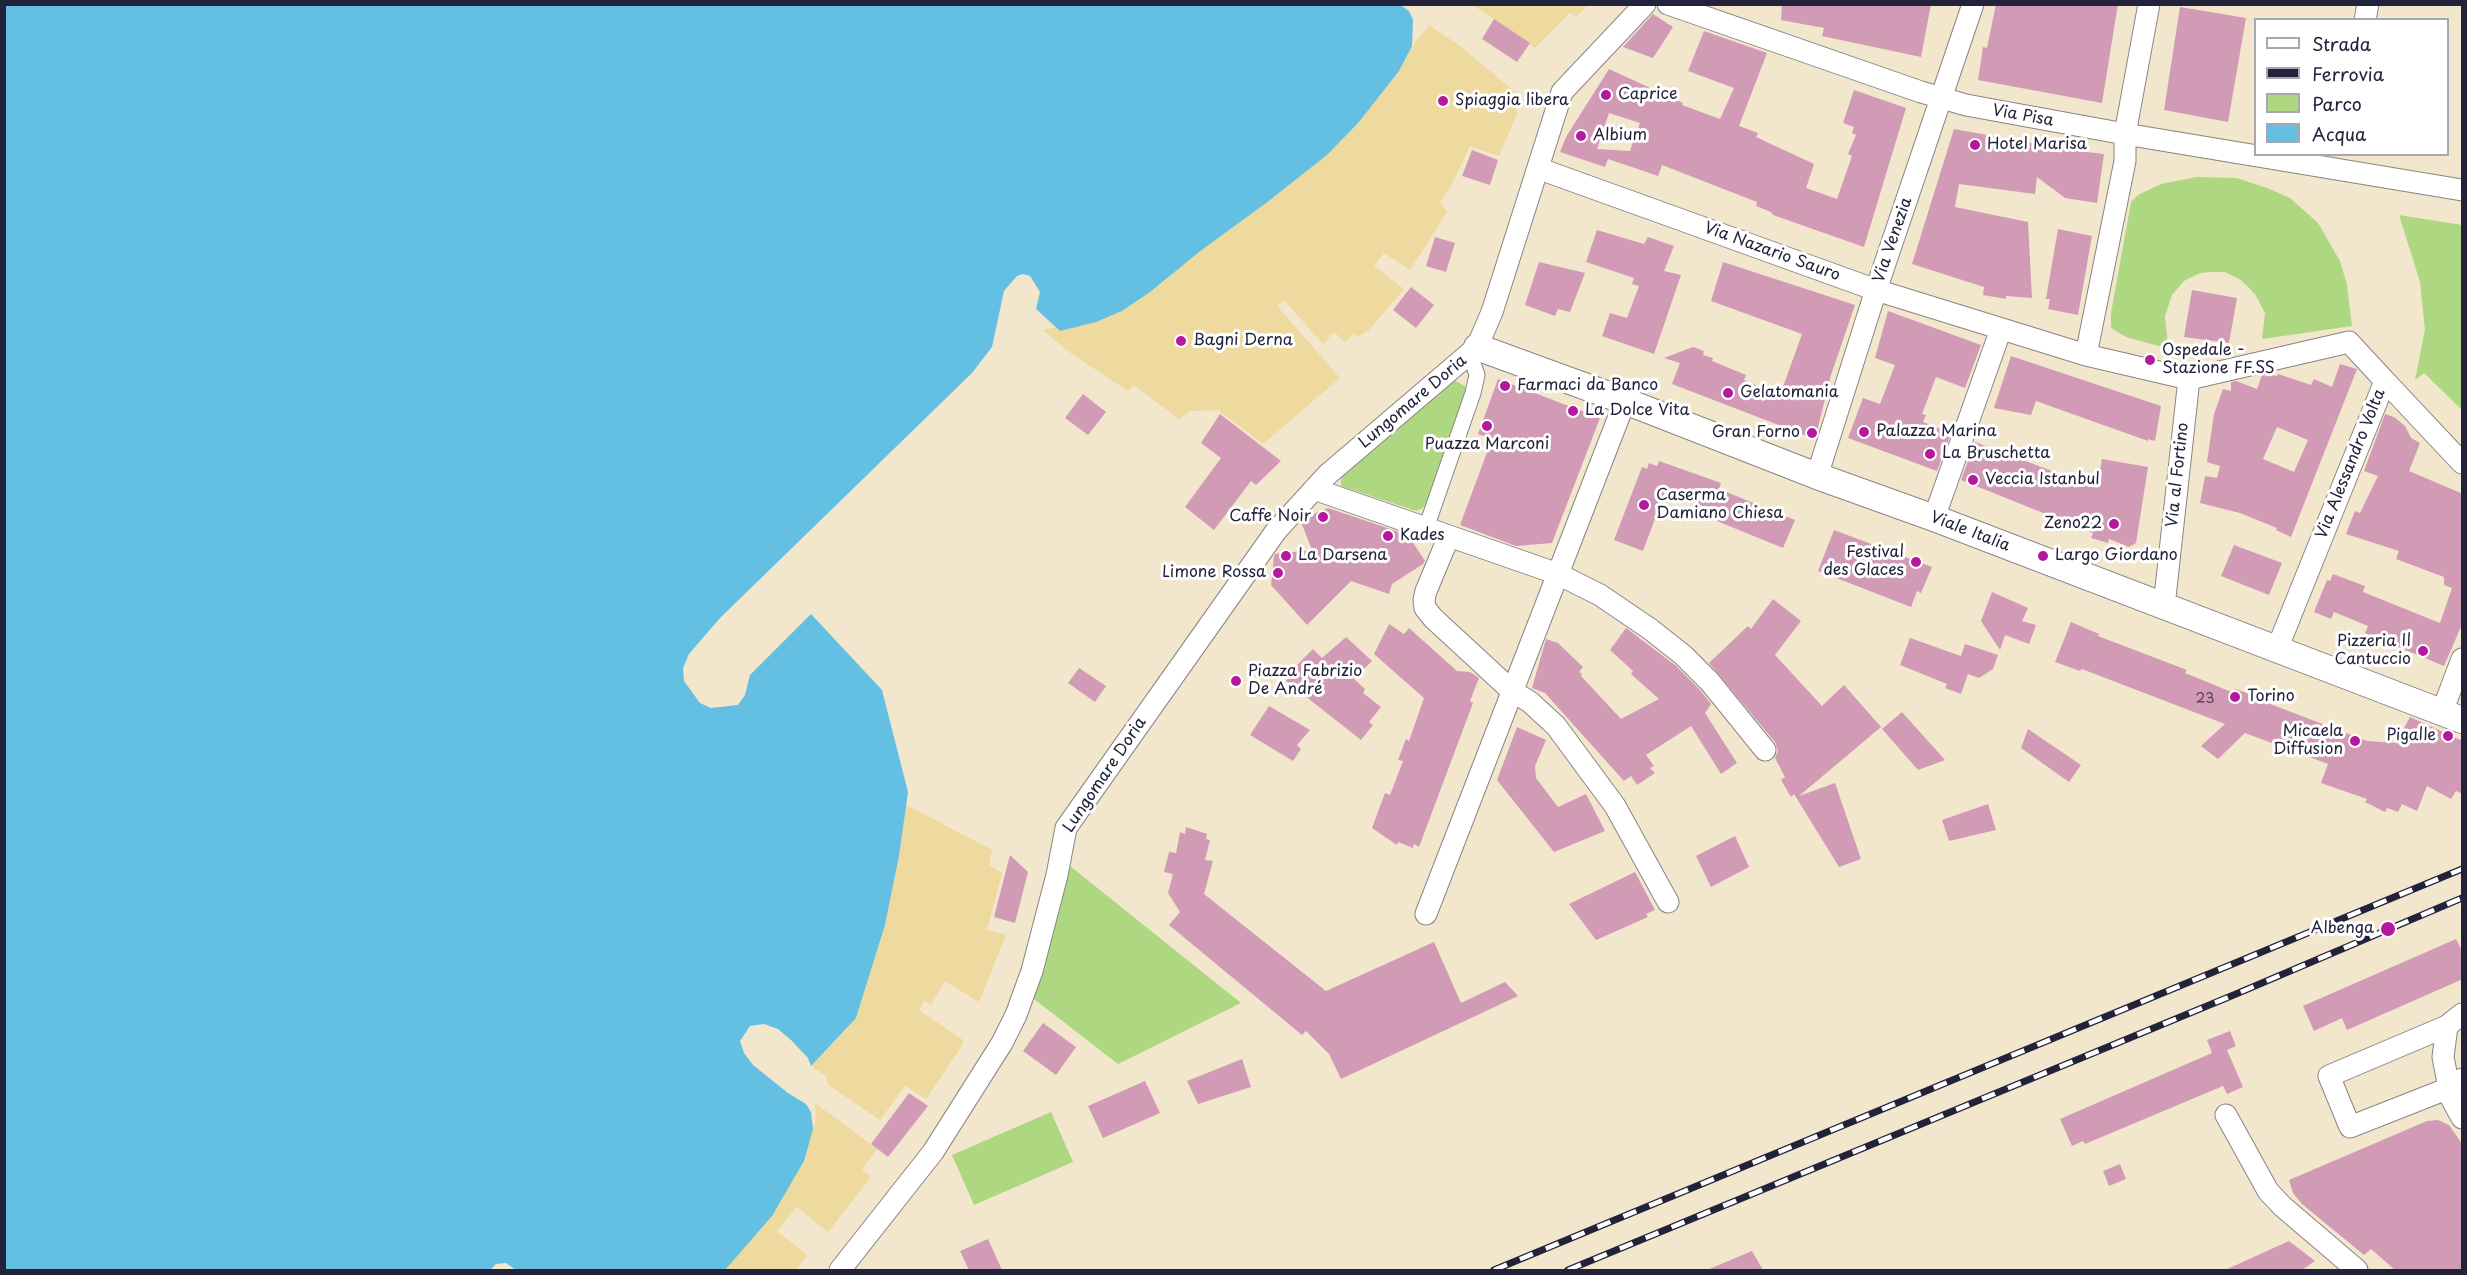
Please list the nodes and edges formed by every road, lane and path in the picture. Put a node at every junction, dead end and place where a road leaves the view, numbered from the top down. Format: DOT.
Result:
graph roads {
  1 [pos="1645,4"];
  2 [pos="1668,4"];
  3 [pos="1973,4"];
  4 [pos="2149,4"];
  5 [pos="1942,98"];
  6 [pos="2125,135"];
  7 [pos="2254,151"];
  8 [pos="2293,156"];
  9 [pos="2341,162"];
  10 [pos="1540,169"];
  11 [pos="2463,190"];
  12 [pos="1876,290"];
  13 [pos="2001,329"];
  14 [pos="1474,351"];
  15 [pos="2086,355"];
  16 [pos="2189,379"];
  17 [pos="2385,381"];
  18 [pos="1625,401"];
  19 [pos="2463,463"];
  20 [pos="1817,476"];
  21 [pos="1314,489"];
  22 [pos="1934,518"];
  23 [pos="1426,528"];
  24 [pos="1449,536"];
  25 [pos="1558,574"];
  26 [pos="2164,606"];
  27 [pos="2277,649"];
  28 [pos="2463,659"];
  29 [pos="1512,692"];
  30 [pos="2452,716"];
  31 [pos="1766,750"];
  32 [pos="1668,902"];
  33 [pos="1426,914"];
  34 [pos="2455,1020"];
  35 [pos="2456,1084"];
  36 [pos="2226,1115"];
  37 [pos="2463,1118"];
  38 [pos="840,1270"];
  39 [pos="2357,1270"];
  1 -- 10 [label="street"];
  2 -- 5 [label="street, Via Pisa"];
  3 -- 5 [label="street, Via Venezia"];
  4 -- 6 [label="street"];
  5 -- 6 [label="street, Via Pisa"];
  5 -- 12 [label="street, Via Venezia"];
  6 -- 7 [label="street, Via Pisa"];
  6 -- 15 [label="street"];
  8 -- 9 [label="street, Via Pisa"];
  9 -- 11 [label="street, Via Pisa"];
  10 -- 12 [label="street, Via Nazario Sauro"];
  10 -- 14 [label="street"];
  12 -- 13 [label="street, Via Nazario Sauro"];
  12 -- 20 [label="street, Via Venezia"];
  13 -- 15 [label="street, Via Nazario Sauro"];
  13 -- 22 [label="street"];
  14 -- 18 [label="street, Viale Italia"];
  14 -- 21 [label="street, Lungomare Doria"];
  14 -- 23 [label="street"];
  15 -- 16 [label="street, Via Nazario Sauro"];
  16 -- 17 [label="street, Via Alessandro Volta"];
  16 -- 26 [label="street, Via al Fortino"];
  17 -- 19 [label="street"];
  17 -- 27 [label="street, Via Alessandro Volta"];
  18 -- 20 [label="street, Viale Italia"];
  18 -- 25 [label="street"];
  20 -- 22 [label="street, Viale Italia"];
  21 -- 23 [label="street"];
  21 -- 38 [label="street, Lungomare Doria"];
  22 -- 26 [label="street, Viale Italia"];
  23 -- 24 [label="street"];
  24 -- 25 [label="street"];
  24 -- 29 [label="street"];
  25 -- 29 [label="street"];
  25 -- 31 [label="street"];
  26 -- 27 [label="street, Viale Italia"];
  27 -- 30 [label="street, Viale Italia"];
  28 -- 30 [label="street"];
  29 -- 32 [label="street"];
  29 -- 33 [label="street"];
  34 -- 35 [label="street"];
  34 -- 35 [label="street"];
  35 -- 37 [label="street"];
  36 -- 39 [label="street"];
}
